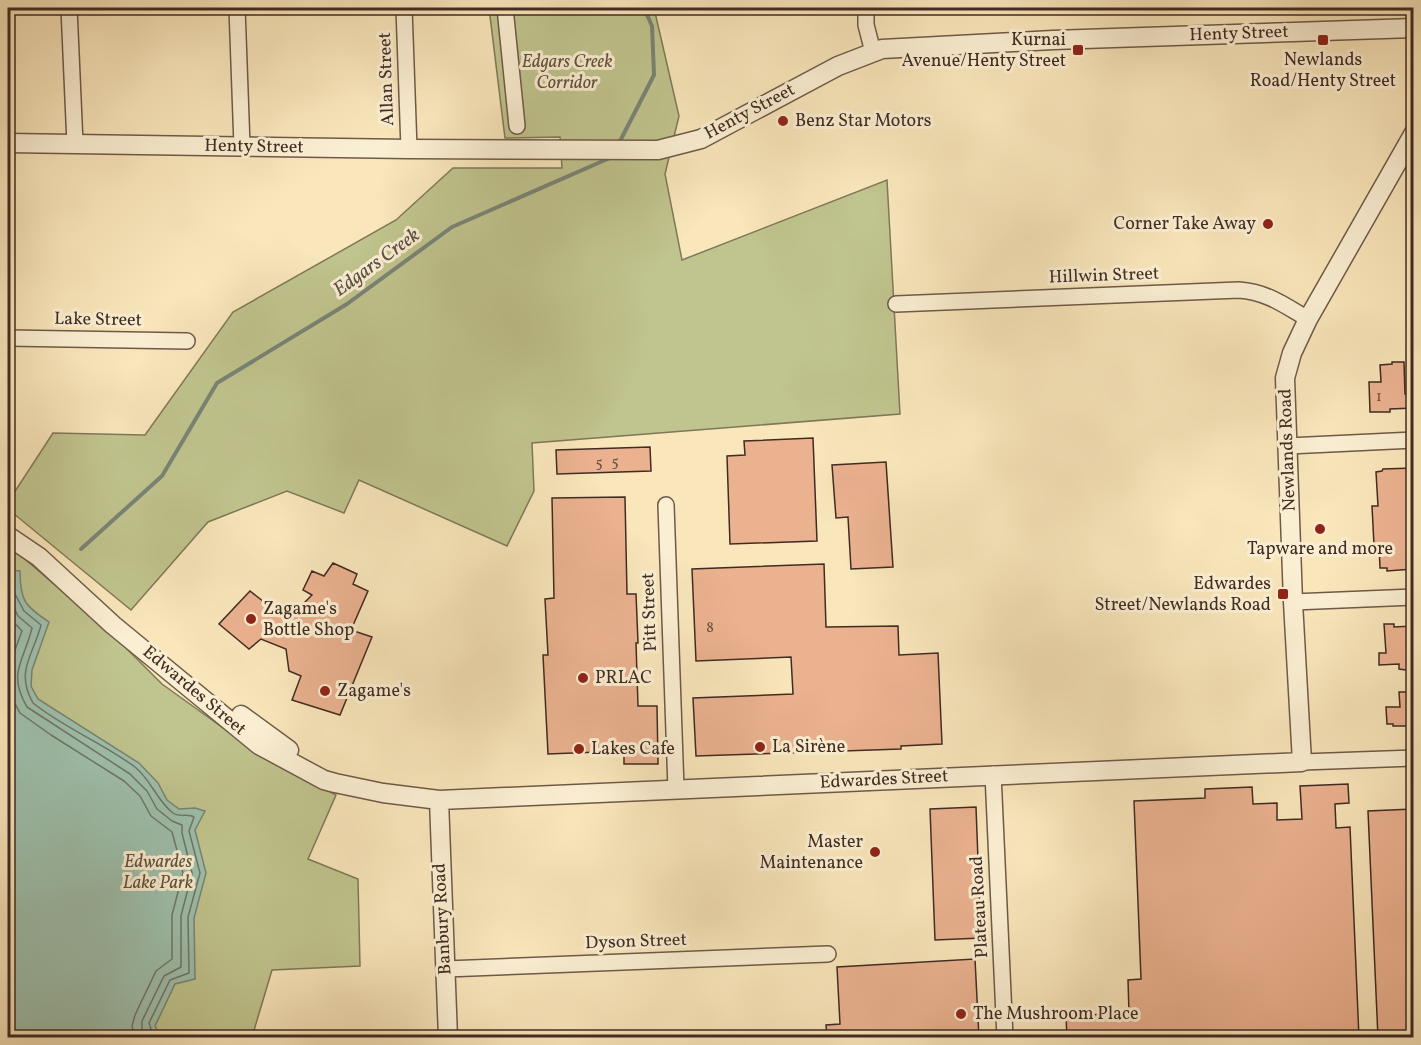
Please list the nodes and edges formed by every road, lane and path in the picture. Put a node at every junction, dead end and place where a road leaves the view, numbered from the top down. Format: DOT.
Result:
graph roads {
  1 [pos="69,8"];
  2 [pos="237,8"];
  3 [pos="404,8"];
  4 [pos="505,8"];
  5 [pos="866,8"];
  6 [pos="1413,28"];
  7 [pos="873,52"];
  8 [pos="517,126"];
  9 [pos="1413,133"];
  10 [pos="8,144"];
  11 [pos="75,144"];
  12 [pos="242,146"];
  13 [pos="409,149"];
  14 [pos="896,304"];
  15 [pos="1308,319"];
  16 [pos="8,338"];
  17 [pos="187,340"];
  18 [pos="1413,440"];
  19 [pos="1287,446"];
  20 [pos="666,505"];
  21 [pos="8,537"];
  22 [pos="1413,597"];
  23 [pos="1293,602"];
  24 [pos="1413,758"];
  25 [pos="1302,762"];
  26 [pos="993,774"];
  27 [pos="676,789"];
  28 [pos="439,800"];
  29 [pos="828,954"];
  30 [pos="446,969"];
  31 [pos="448,1038"];
  32 [pos="1005,1038"];
  1 -- 11 [label="street"];
  2 -- 12 [label="street"];
  3 -- 13 [label="street, Allan Street"];
  4 -- 8 [label="street"];
  5 -- 7 [label="street"];
  6 -- 7 [label="street, Henty Street"];
  7 -- 13 [label="street, Henty Street"];
  9 -- 15 [label="street, Newlands Road"];
  10 -- 11 [label="street, Henty Street"];
  11 -- 12 [label="street, Henty Street"];
  12 -- 13 [label="street, Henty Street"];
  14 -- 15 [label="street, Hillwin Street"];
  15 -- 19 [label="street, Newlands Road"];
  16 -- 17 [label="street, Lake Street"];
  18 -- 19 [label="street"];
  19 -- 23 [label="street, Newlands Road"];
  20 -- 27 [label="street, Pitt Street"];
  21 -- 28 [label="street, Edwardes Street"];
  22 -- 23 [label="street"];
  23 -- 25 [label="street, Newlands Road"];
  24 -- 25 [label="street, Edwardes Street"];
  25 -- 26 [label="street, Edwardes Street"];
  26 -- 27 [label="street, Edwardes Street"];
  26 -- 32 [label="street, Plateau Road"];
  27 -- 28 [label="street, Edwardes Street"];
  28 -- 30 [label="street, Banbury Road"];
  29 -- 30 [label="street, Dyson Street"];
  30 -- 31 [label="street, Banbury Road"];
}
